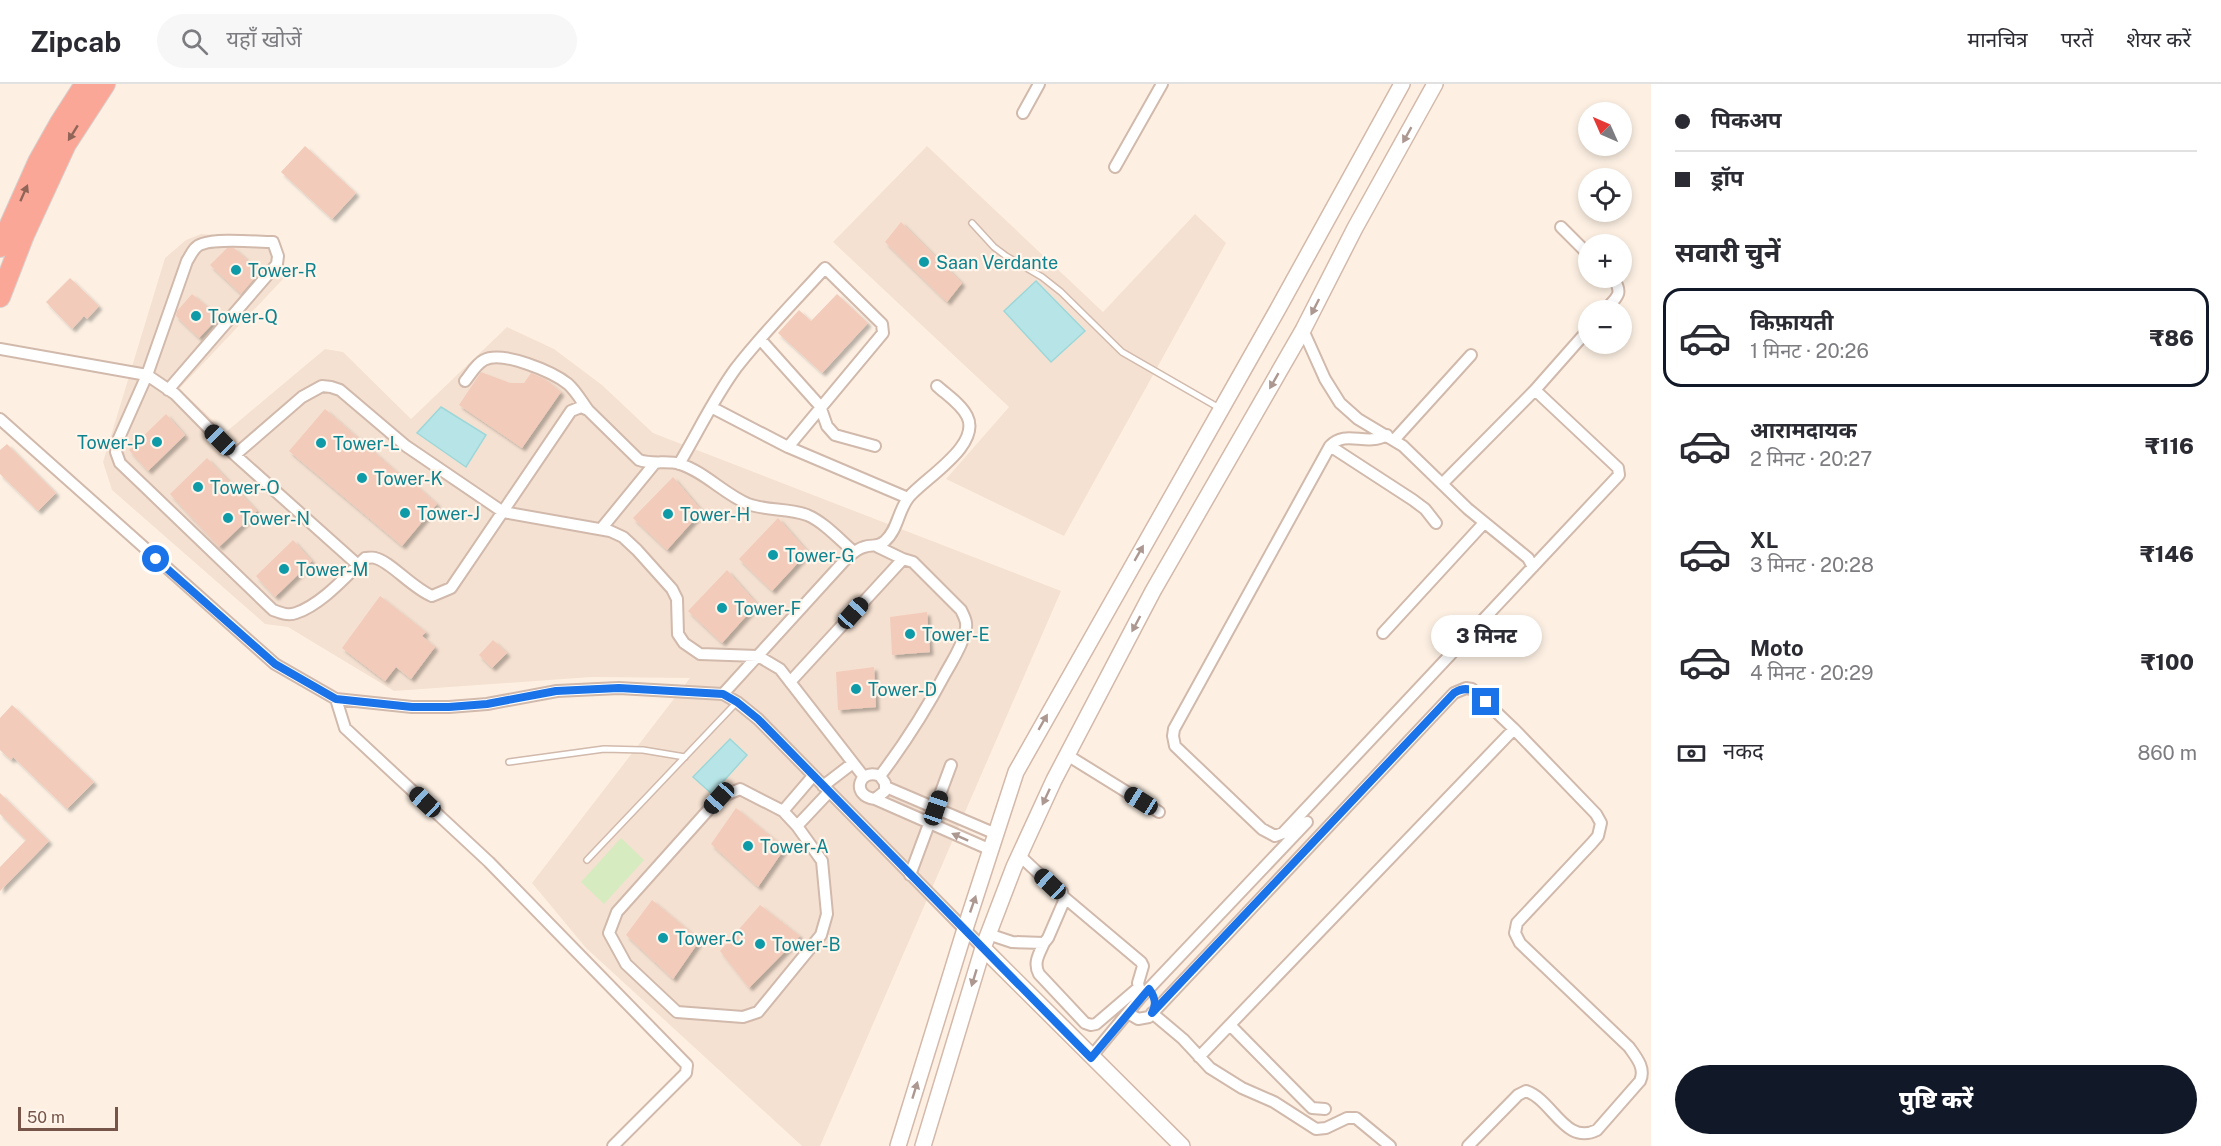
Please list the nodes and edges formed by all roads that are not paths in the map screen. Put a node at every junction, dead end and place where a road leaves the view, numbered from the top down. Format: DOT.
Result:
graph roads {
  1 [pos="1038,84"];
  2 [pos="1162,84"];
  3 [pos="1402,84"];
  4 [pos="1435,84"];
  5 [pos="98,85"];
  6 [pos="1023,113"];
  7 [pos="1115,167"];
  8 [pos="972,223"];
  9 [pos="1561,227"];
  10 [pos="1578,244"];
  11 [pos="0,247"];
  12 [pos="0,296"];
  13 [pos="1303,330"];
  14 [pos="760,339"];
  15 [pos="1578,341"];
  16 [pos="0,349"];
  17 [pos="1471,355"];
  18 [pos="147,375"];
  19 [pos="465,381"];
  20 [pos="938,386"];
  21 [pos="168,390"];
  22 [pos="1535,390"];
  23 [pos="711,407"];
  24 [pos="820,408"];
  25 [pos="1221,409"];
  26 [pos="588,410"];
  27 [pos="0,419"];
  28 [pos="1391,438"];
  29 [pos="875,446"];
  30 [pos="1330,446"];
  31 [pos="788,447"];
  32 [pos="235,455"];
  33 [pos="655,463"];
  34 [pos="679,464"];
  35 [pos="1442,484"];
  36 [pos="908,498"];
  37 [pos="503,513"];
  38 [pos="1436,523"];
  39 [pos="1484,523"];
  40 [pos="602,529"];
  41 [pos="878,547"];
  42 [pos="854,552"];
  43 [pos="903,559"];
  44 [pos="358,565"];
  45 [pos="1533,567"];
  46 [pos="1383,633"];
  47 [pos="758,656"];
  48 [pos="790,682"];
  49 [pos="723,694"];
  50 [pos="336,699"];
  51 [pos="737,702"];
  52 [pos="1514,729"];
  53 [pos="1067,755"];
  54 [pos="685,757"];
  55 [pos="509,762"];
  56 [pos="853,763"];
  57 [pos="951,765"];
  58 [pos="813,776"];
  59 [pos="880,776"];
  60 [pos="864,777"];
  61 [pos="886,787"];
  62 [pos="826,789"];
  63 [pos="875,799"];
  64 [pos="936,808"];
  65 [pos="783,811"];
  66 [pos="1159,812"];
  67 [pos="1307,822"];
  68 [pos="930,823"];
  69 [pos="797,826"];
  70 [pos="996,834"];
  71 [pos="991,850"];
  72 [pos="1019,855"];
  73 [pos="587,860"];
  74 [pos="910,875"];
  75 [pos="1065,898"];
  76 [pos="964,929"];
  77 [pos="986,941"];
  78 [pos="1044,943"];
  79 [pos="1143,992"];
  80 [pos="1152,1013"];
  81 [pos="1128,1014"];
  82 [pos="1230,1025"];
  83 [pos="1199,1057"];
  84 [pos="1091,1058"];
  85 [pos="1325,1109"];
  86 [pos="613,1146"];
  87 [pos="898,1146"];
  88 [pos="923,1146"];
  89 [pos="1182,1146"];
  90 [pos="1390,1146"];
  91 [pos="1468,1146"];
  1 -- 6 [label="street"];
  2 -- 7 [label="street"];
  3 -- 25 [label="street"];
  4 -- 13 [label="street, one-way"];
  11 -- 5 [label="highway, one-way"];
  5 -- 12 [label="highway, one-way"];
  8 -- 25 [label="lane"];
  9 -- 10 [label="street"];
  13 -- 28 [label="street"];
  13 -- 53 [label="street, one-way"];
  14 -- 23 [label="street"];
  14 -- 24 [label="street"];
  14 -- 24 [label="street"];
  15 -- 22 [label="street"];
  16 -- 18 [label="street"];
  17 -- 28 [label="street"];
  18 -- 21 [label="street"];
  18 -- 21 [label="street"];
  18 -- 44 [label="street"];
  19 -- 26 [label="street"];
  20 -- 36 [label="street"];
  21 -- 32 [label="street"];
  22 -- 35 [label="street"];
  22 -- 45 [label="street"];
  23 -- 31 [label="street"];
  23 -- 34 [label="street"];
  24 -- 29 [label="street"];
  24 -- 31 [label="street"];
  70 -- 25 [label="street, one-way"];
  26 -- 33 [label="street"];
  26 -- 37 [label="street"];
  27 -- 50 [label="street"];
  28 -- 30 [label="street"];
  28 -- 35 [label="street"];
  30 -- 38 [label="street"];
  30 -- 45 [label="street"];
  31 -- 36 [label="street"];
  32 -- 37 [label="street"];
  32 -- 44 [label="street"];
  33 -- 34 [label="street"];
  33 -- 40 [label="street"];
  34 -- 42 [label="street"];
  35 -- 39 [label="street"];
  36 -- 41 [label="street"];
  37 -- 40 [label="street"];
  37 -- 44 [label="street"];
  39 -- 45 [label="street"];
  39 -- 46 [label="street"];
  40 -- 47 [label="street"];
  41 -- 42 [label="street"];
  41 -- 43 [label="street"];
  42 -- 47 [label="street"];
  43 -- 48 [label="street"];
  43 -- 59 [label="street"];
  47 -- 48 [label="street"];
  47 -- 49 [label="street"];
  48 -- 56 [label="street"];
  49 -- 50 [label="street"];
  49 -- 51 [label="street"];
  50 -- 86 [label="street"];
  51 -- 54 [label="lane"];
  51 -- 58 [label="street"];
  52 -- 80 [label="street"];
  52 -- 82 [label="street"];
  52 -- 91 [label="street"];
  53 -- 66 [label="street"];
  53 -- 72 [label="street, one-way"];
  54 -- 55 [label="lane"];
  54 -- 73 [label="lane"];
  56 -- 60 [label="street"];
  56 -- 62 [label="street"];
  57 -- 64 [label="street"];
  58 -- 62 [label="street"];
  58 -- 65 [label="street"];
  59 -- 60 [label="street"];
  59 -- 61 [label="street"];
  60 -- 63 [label="street"];
  61 -- 63 [label="street"];
  61 -- 64 [label="street"];
  62 -- 69 [label="street"];
  62 -- 74 [label="street"];
  63 -- 68 [label="street"];
  64 -- 68 [label="street"];
  64 -- 70 [label="street"];
  65 -- 69 [label="street"];
  65 -- 69 [label="street"];
  67 -- 79 [label="street"];
  71 -- 68 [label="street, one-way"];
  68 -- 74 [label="street"];
  70 -- 71 [label="street"];
  76 -- 71 [label="street, one-way"];
  72 -- 75 [label="street"];
  72 -- 77 [label="street"];
  74 -- 76 [label="street"];
  75 -- 78 [label="street"];
  75 -- 79 [label="street"];
  76 -- 77 [label="street"];
  87 -- 76 [label="street, one-way"];
  77 -- 78 [label="street"];
  77 -- 84 [label="street"];
  77 -- 88 [label="street, one-way"];
  78 -- 79 [label="street"];
  79 -- 80 [label="street"];
  79 -- 81 [label="street"];
  80 -- 81 [label="street"];
  80 -- 83 [label="street"];
  81 -- 84 [label="street"];
  82 -- 83 [label="street"];
  82 -- 85 [label="street"];
  83 -- 90 [label="street"];
  84 -- 89 [label="street"];
}
